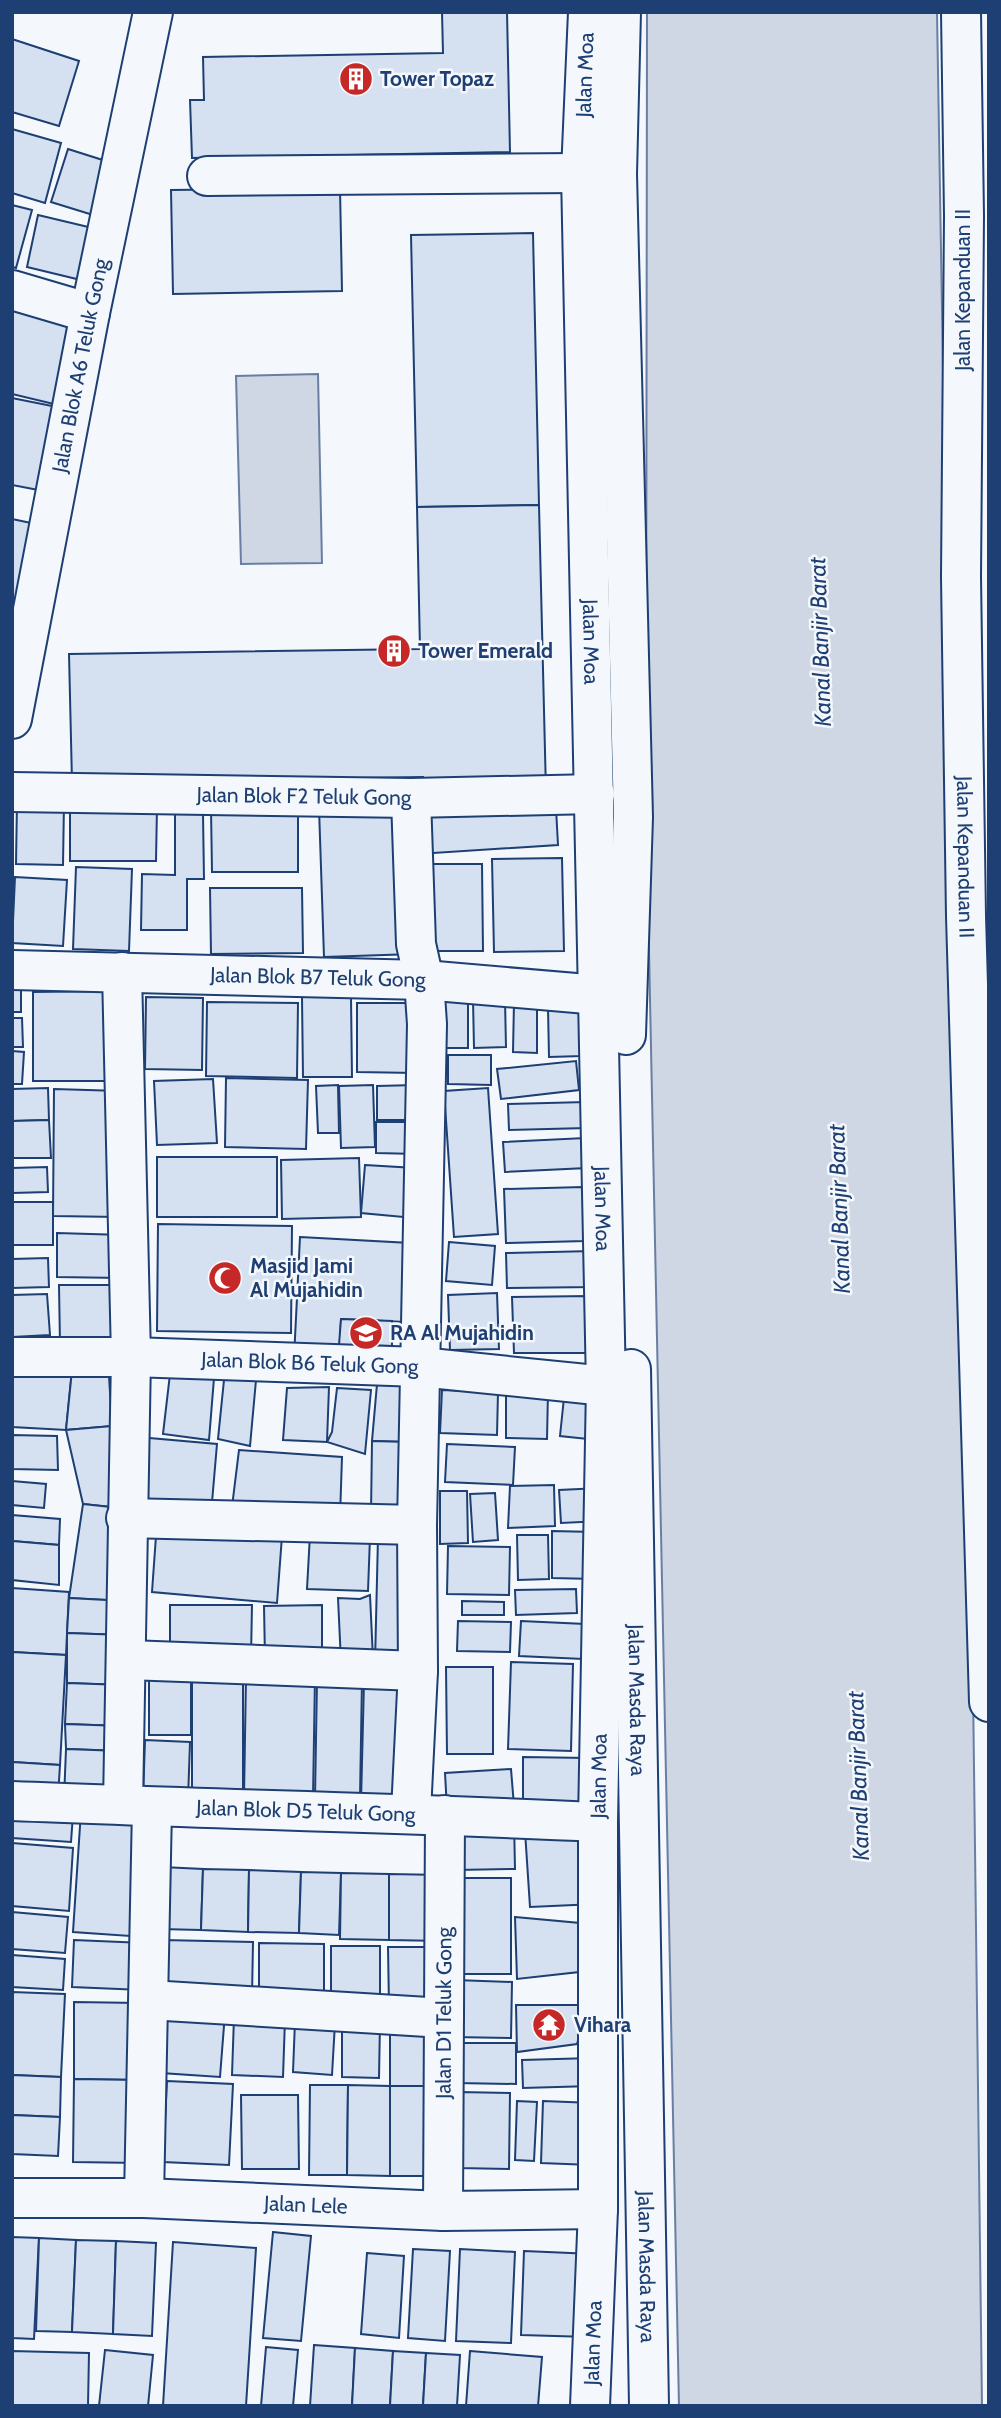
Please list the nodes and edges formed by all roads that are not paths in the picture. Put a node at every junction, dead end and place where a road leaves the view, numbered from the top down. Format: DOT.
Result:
graph roads {
  1 [pos="153,12"];
  2 [pos="588,12"];
  3 [pos="621,12"];
  4 [pos="961,12"];
  5 [pos="581,173"];
  6 [pos="207,176"];
  7 [pos="12,290"];
  8 [pos="90,313"];
  9 [pos="18,662"];
  10 [pos="12,719"];
  11 [pos="12,792"];
  12 [pos="595,794"];
  13 [pos="411,799"];
  14 [pos="12,970"];
  15 [pos="122,972"];
  16 [pos="424,980"];
  17 [pos="612,995"];
  18 [pos="12,1357"];
  19 [pos="131,1357"];
  20 [pos="420,1367"];
  21 [pos="606,1386"];
  22 [pos="126,1518"];
  23 [pos="417,1525"];
  24 [pos="128,1660"];
  25 [pos="418,1671"];
  26 [pos="989,1702"];
  27 [pos="12,1801"];
  28 [pos="137,1807"];
  29 [pos="428,1814"];
  30 [pos="598,1822"];
  31 [pos="149,2000"];
  32 [pos="444,2018"];
  33 [pos="12,2198"];
  34 [pos="144,2198"];
  35 [pos="598,2209"];
  36 [pos="443,2211"];
  37 [pos="590,2406"];
  38 [pos="649,2406"];
  1 -- 8 [label="street, Jalan Blok A6 Teluk Gong"];
  2 -- 5 [label="street, Jalan Moa"];
  3 -- 17 [label="street, Jalan Moa"];
  4 -- 26 [label="street, Jalan Kepanduan II"];
  5 -- 6 [label="street"];
  5 -- 12 [label="street, Jalan Moa"];
  7 -- 8 [label="street"];
  8 -- 9 [label="street, Jalan Blok A6 Teluk Gong"];
  9 -- 10 [label="street, Jalan Blok A6 Teluk Gong"];
  11 -- 13 [label="street, Jalan Blok F2 Teluk Gong"];
  12 -- 13 [label="street, Jalan Blok F2 Teluk Gong"];
  12 -- 17 [label="street, Jalan Moa"];
  13 -- 16 [label="street, Jalan D1 Teluk Gong"];
  14 -- 15 [label="street, Jalan Blok B7 Teluk Gong"];
  15 -- 16 [label="street, Jalan Blok B7 Teluk Gong"];
  15 -- 19 [label="street"];
  16 -- 17 [label="street, Jalan Blok B7 Teluk Gong"];
  16 -- 20 [label="street, Jalan D1 Teluk Gong"];
  17 -- 21 [label="street, Jalan Moa"];
  17 -- 38 [label="street, Jalan Masda Raya"];
  18 -- 19 [label="street, Jalan Blok B6 Teluk Gong"];
  19 -- 20 [label="street, Jalan Blok B6 Teluk Gong"];
  19 -- 22 [label="street"];
  20 -- 21 [label="street, Jalan Blok B6 Teluk Gong"];
  20 -- 23 [label="street, Jalan D1 Teluk Gong"];
  21 -- 30 [label="street, Jalan Moa"];
  22 -- 23 [label="street"];
  22 -- 24 [label="street"];
  23 -- 25 [label="street, Jalan D1 Teluk Gong"];
  24 -- 25 [label="street"];
  24 -- 28 [label="street"];
  25 -- 29 [label="street, Jalan D1 Teluk Gong"];
  27 -- 28 [label="street, Jalan Blok D5 Teluk Gong"];
  28 -- 29 [label="street, Jalan Blok D5 Teluk Gong"];
  28 -- 31 [label="street"];
  29 -- 30 [label="street, Jalan Blok D5 Teluk Gong"];
  29 -- 32 [label="street, Jalan D1 Teluk Gong"];
  30 -- 35 [label="street, Jalan Moa"];
  31 -- 32 [label="street"];
  31 -- 34 [label="street"];
  32 -- 36 [label="street, Jalan D1 Teluk Gong"];
  33 -- 34 [label="street, Jalan Lele"];
  34 -- 36 [label="street, Jalan Lele"];
  35 -- 36 [label="street, Jalan Lele"];
  35 -- 37 [label="street, Jalan Moa"];
}
